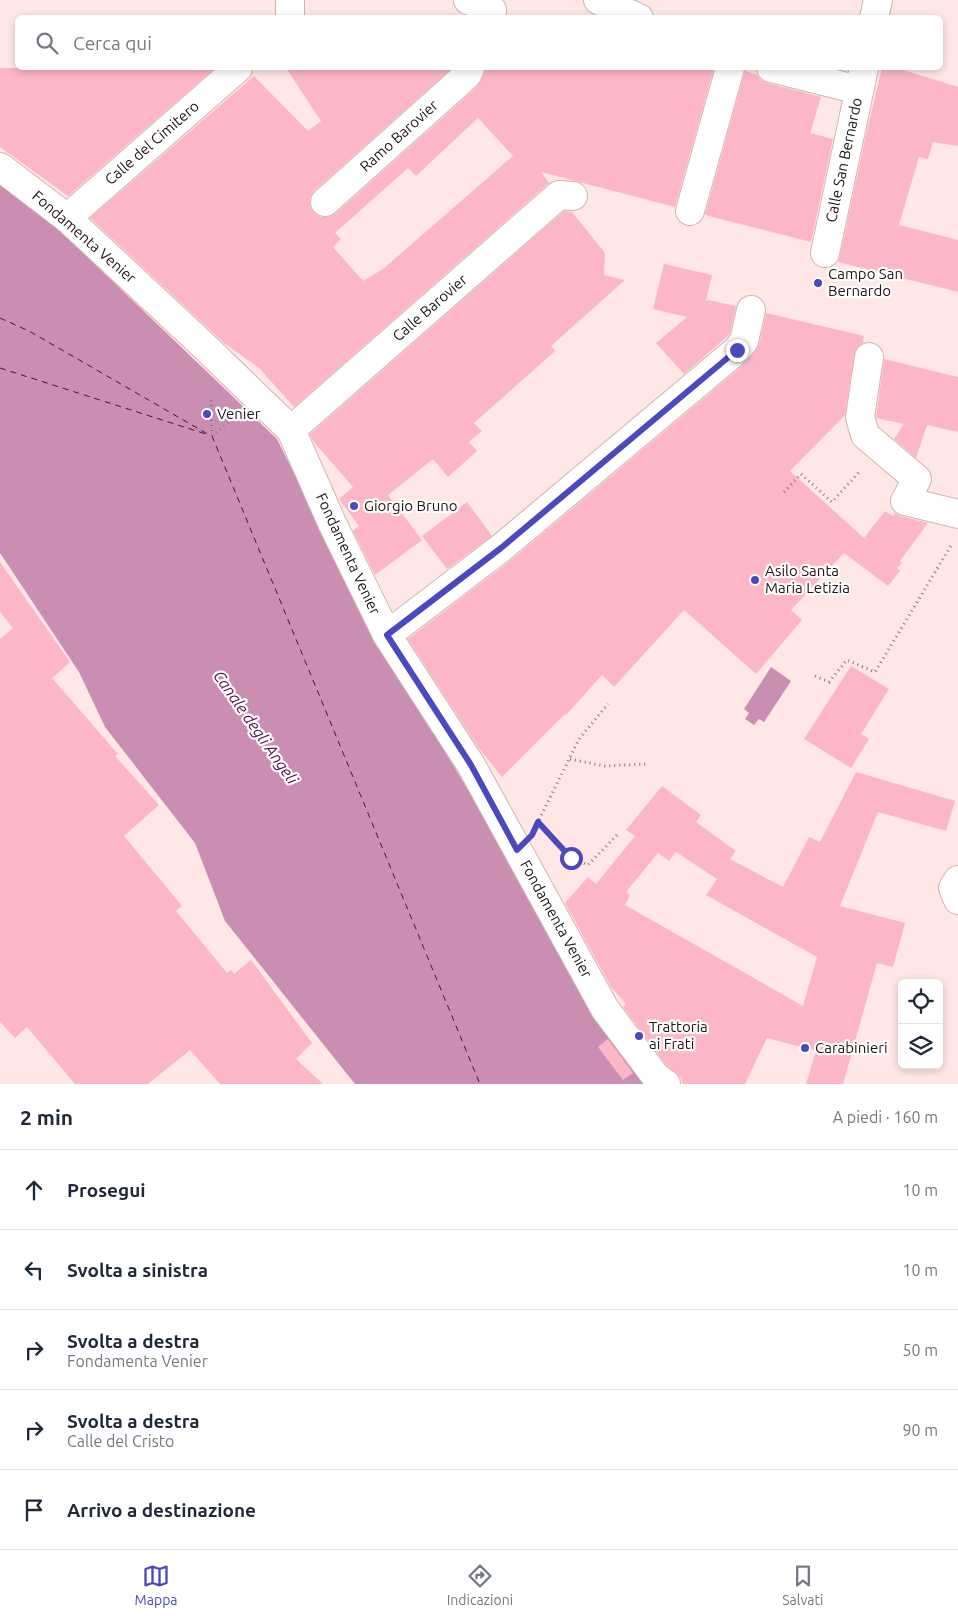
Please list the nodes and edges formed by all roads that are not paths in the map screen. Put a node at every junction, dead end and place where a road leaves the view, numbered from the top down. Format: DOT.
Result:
graph roads {
  1 [pos="290,0"];
  2 [pos="598,0"];
  3 [pos="878,0"];
  4 [pos="290,15"];
  5 [pos="632,15"];
  6 [pos="875,15"];
  7 [pos="236,70"];
  8 [pos="469,70"];
  9 [pos="729,70"];
  10 [pos="788,70"];
  11 [pos="862,79"];
  12 [pos="0,167"];
  13 [pos="573,196"];
  14 [pos="325,202"];
  15 [pos="690,211"];
  16 [pos="67,218"];
  17 [pos="825,253"];
  18 [pos="751,310"];
  19 [pos="869,357"];
  20 [pos="291,430"];
  21 [pos="958,514"];
  22 [pos="387,635"];
  23 [pos="958,880"];
  24 [pos="958,900"];
  25 [pos="666,1084"];
  1 -- 4 [label="street"];
  2 -- 5 [label="street"];
  3 -- 6 [label="street"];
  7 -- 16 [label="street, Calle del Cimitero"];
  8 -- 14 [label="street, Ramo Barovier"];
  9 -- 15 [label="street"];
  10 -- 11 [label="street"];
  11 -- 17 [label="street, Calle San Bernardo"];
  12 -- 16 [label="street, Fondamenta Venier"];
  13 -- 20 [label="street, Calle Barovier"];
  16 -- 20 [label="street, Fondamenta Venier"];
  18 -- 22 [label="street"];
  19 -- 21 [label="street"];
  20 -- 22 [label="street, Fondamenta Venier"];
  22 -- 25 [label="street, Fondamenta Venier"];
  23 -- 24 [label="street"];
}
